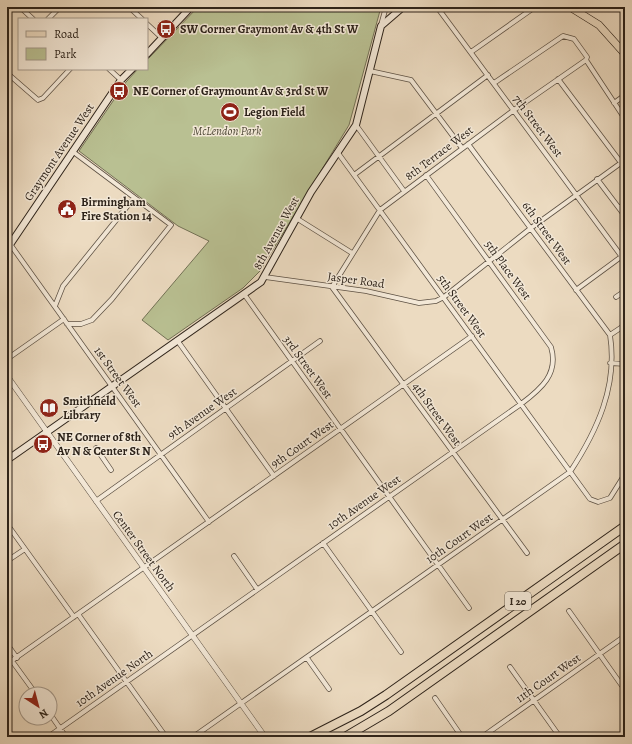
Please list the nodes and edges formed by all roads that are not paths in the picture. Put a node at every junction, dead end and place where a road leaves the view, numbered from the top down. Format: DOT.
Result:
graph roads {
  1 [pos="20,7"];
  2 [pos="60,7"];
  3 [pos="130,7"];
  4 [pos="191,7"];
  5 [pos="386,7"];
  6 [pos="403,7"];
  7 [pos="437,7"];
  8 [pos="535,7"];
  9 [pos="570,7"];
  10 [pos="52,15"];
  11 [pos="32,18"];
  12 [pos="49,18"];
  13 [pos="55,18"];
  14 [pos="141,18"];
  15 [pos="148,25"];
  16 [pos="381,26"];
  17 [pos="162,38"];
  18 [pos="471,52"];
  19 [pos="148,53"];
  20 [pos="625,54"];
  21 [pos="586,60"];
  22 [pos="69,70"];
  23 [pos="110,70"];
  24 [pos="131,70"];
  25 [pos="370,71"];
  26 [pos="7,73"];
  27 [pos="488,75"];
  28 [pos="558,79"];
  29 [pos="121,80"];
  30 [pos="494,83"];
  31 [pos="625,95"];
  32 [pos="614,103"];
  33 [pos="514,110"];
  34 [pos="436,114"];
  35 [pos="625,119"];
  36 [pos="356,125"];
  37 [pos="468,144"];
  38 [pos="462,148"];
  39 [pos="72,151"];
  40 [pos="338,152"];
  41 [pos="379,156"];
  42 [pos="625,160"];
  43 [pos="621,162"];
  44 [pos="625,168"];
  45 [pos="354,175"];
  46 [pos="426,175"];
  47 [pos="597,180"];
  48 [pos="404,191"];
  49 [pos="576,194"];
  50 [pos="134,198"];
  51 [pos="625,205"];
  52 [pos="619,208"];
  53 [pos="380,210"];
  54 [pos="625,216"];
  55 [pos="296,218"];
  56 [pos="531,228"];
  57 [pos="9,246"];
  58 [pos="352,253"];
  59 [pos="623,256"];
  60 [pos="489,261"];
  61 [pos="264,277"];
  62 [pos="332,287"];
  63 [pos="576,290"];
  64 [pos="625,291"];
  65 [pos="244,294"];
  66 [pos="616,297"];
  67 [pos="444,298"];
  68 [pos="55,306"];
  69 [pos="64,319"];
  70 [pos="67,324"];
  71 [pos="625,324"];
  72 [pos="610,335"];
  73 [pos="472,336"];
  74 [pos="178,340"];
  75 [pos="320,342"];
  76 [pos="7,358"];
  77 [pos="292,361"];
  78 [pos="610,363"];
  79 [pos="625,364"];
  80 [pos="7,376"];
  81 [pos="546,383"];
  82 [pos="403,385"];
  83 [pos="112,386"];
  84 [pos="521,404"];
  85 [pos="226,408"];
  86 [pos="340,429"];
  87 [pos="47,432"];
  88 [pos="96,448"];
  89 [pos="452,452"];
  90 [pos="161,454"];
  91 [pos="7,460"];
  92 [pos="111,470"];
  93 [pos="570,472"];
  94 [pos="625,474"];
  95 [pos="274,476"];
  96 [pos="389,497"];
  97 [pos="96,501"];
  98 [pos="502,519"];
  99 [pos="209,522"];
  100 [pos="7,524"];
  101 [pos="625,526"];
  102 [pos="323,543"];
  103 [pos="625,544"];
  104 [pos="25,549"];
  105 [pos="527,553"];
  106 [pos="234,556"];
  107 [pos="7,561"];
  108 [pos="438,565"];
  109 [pos="144,568"];
  110 [pos="258,589"];
  111 [pos="469,608"];
  112 [pos="569,611"];
  113 [pos="372,612"];
  114 [pos="76,616"];
  115 [pos="192,635"];
  116 [pos="625,636"];
  117 [pos="7,644"];
  118 [pos="401,652"];
  119 [pos="599,654"];
  120 [pos="17,658"];
  121 [pos="307,658"];
  122 [pos="12,661"];
  123 [pos="7,664"];
  124 [pos="510,667"];
  125 [pos="126,682"];
  126 [pos="30,686"];
  127 [pos="329,689"];
  128 [pos="625,690"];
  129 [pos="435,698"];
  130 [pos="534,701"];
  131 [pos="241,704"];
  132 [pos="58,725"];
  133 [pos="60,728"];
  134 [pos="48,737"];
  135 [pos="66,737"];
  136 [pos="166,737"];
  137 [pos="193,737"];
  138 [pos="265,737"];
  139 [pos="310,737"];
  140 [pos="345,737"];
  141 [pos="462,737"];
  142 [pos="482,737"];
  143 [pos="560,737"];
  1 -- 11 [label="street"];
  2 -- 10 [label="street"];
  3 -- 14 [label="street"];
  4 -- 17 [label="main road"];
  5 -- 16 [label="street"];
  6 -- 16 [label="main road"];
  7 -- 18 [label="street, 7th Street West"];
  8 -- 18 [label="street"];
  9 -- 20 [label="main road"];
  10 -- 12 [label="street"];
  10 -- 13 [label="street"];
  15 -- 17 [label="street"];
  16 -- 25 [label="main road, 8th Avenue West"];
  17 -- 19 [label="main road"];
  18 -- 27 [label="street, 7th Street West"];
  21 -- 28 [label="street, 8th Terrace West"];
  21 -- 30 [label="street"];
  21 -- 32 [label="street"];
  22 -- 26 [label="street"];
  23 -- 29 [label="street"];
  24 -- 29 [label="main road, Graymont Avenue West"];
  25 -- 34 [label="street"];
  25 -- 36 [label="main road, 8th Avenue West"];
  27 -- 30 [label="street, 7th Street West"];
  27 -- 34 [label="street"];
  28 -- 33 [label="street, 8th Terrace West"];
  28 -- 43 [label="street"];
  29 -- 39 [label="main road, Graymont Avenue West"];
  30 -- 33 [label="street, 7th Street West"];
  31 -- 32 [label="street"];
  32 -- 35 [label="street"];
  33 -- 37 [label="street, 8th Terrace West"];
  33 -- 49 [label="street, 7th Street West"];
  34 -- 38 [label="street"];
  34 -- 41 [label="street"];
  36 -- 40 [label="main road, 8th Avenue West"];
  36 -- 41 [label="street"];
  37 -- 38 [label="street, 8th Terrace West"];
  37 -- 56 [label="street, 6th Street West"];
  38 -- 46 [label="street, 8th Terrace West"];
  39 -- 50 [label="street"];
  39 -- 57 [label="main road, Graymont Avenue West"];
  40 -- 45 [label="street, 5th Street West"];
  40 -- 55 [label="main road, 8th Avenue West"];
  41 -- 45 [label="street"];
  41 -- 48 [label="street"];
  42 -- 43 [label="street"];
  43 -- 44 [label="street"];
  43 -- 47 [label="street"];
  45 -- 53 [label="street, 5th Street West"];
  46 -- 48 [label="street, 8th Terrace West"];
  46 -- 60 [label="street, 5th Place West"];
  47 -- 49 [label="street"];
  47 -- 52 [label="street"];
  48 -- 53 [label="street, 8th Terrace West"];
  49 -- 56 [label="street"];
  49 -- 59 [label="street, 7th Street West"];
  50 -- 68 [label="street"];
  50 -- 70 [label="street"];
  51 -- 52 [label="street"];
  52 -- 54 [label="street"];
  53 -- 58 [label="street, 8th Terrace West"];
  53 -- 67 [label="street, 5th Street West"];
  55 -- 58 [label="street"];
  55 -- 61 [label="main road, 8th Avenue West"];
  56 -- 60 [label="street"];
  56 -- 63 [label="street, 6th Street West"];
  57 -- 68 [label="street, 1st Street West"];
  58 -- 62 [label="street, 8th Terrace West"];
  59 -- 63 [label="street"];
  60 -- 67 [label="street"];
  60 -- 81 [label="street, 5th Place West"];
  61 -- 62 [label="street, Jasper Road"];
  61 -- 65 [label="main road, 8th Avenue West"];
  62 -- 67 [label="street, Jasper Road"];
  62 -- 82 [label="street, 4th Street West"];
  63 -- 72 [label="street, 6th Street West"];
  64 -- 66 [label="street"];
  65 -- 74 [label="main road, 8th Avenue West"];
  65 -- 77 [label="street, 3rd Street West"];
  67 -- 73 [label="street, 5th Street West"];
  68 -- 69 [label="street, 1st Street West"];
  69 -- 70 [label="street, 1st Street West"];
  69 -- 76 [label="street"];
  70 -- 83 [label="street, 1st Street West"];
  71 -- 72 [label="street"];
  72 -- 78 [label="street, 10th Court West"];
  73 -- 82 [label="street, 9th Court West"];
  73 -- 84 [label="street, 5th Street West"];
  74 -- 83 [label="main road, 8th Avenue West"];
  74 -- 85 [label="street"];
  75 -- 77 [label="street, 9th Avenue West"];
  77 -- 85 [label="street, 9th Avenue West"];
  77 -- 86 [label="street, 3rd Street West"];
  78 -- 79 [label="street"];
  78 -- 93 [label="street, 10th Court West"];
  80 -- 87 [label="street, Center Street North"];
  81 -- 84 [label="street, 10th Avenue West"];
  82 -- 86 [label="street, 9th Court West"];
  82 -- 89 [label="street, 4th Street West"];
  83 -- 87 [label="main road, 8th Avenue West"];
  83 -- 90 [label="street, 1st Street West"];
  84 -- 89 [label="street, 10th Avenue West"];
  84 -- 93 [label="street, 5th Street West"];
  85 -- 90 [label="street, 9th Avenue West"];
  85 -- 95 [label="street"];
  86 -- 95 [label="street, 9th Court West"];
  86 -- 96 [label="street, 3rd Street West"];
  87 -- 91 [label="main road, 8th Avenue West"];
  87 -- 97 [label="street, Center Street North"];
  88 -- 92 [label="street"];
  89 -- 96 [label="street, 10th Avenue West"];
  89 -- 98 [label="street, 4th Street West"];
  90 -- 97 [label="street, 9th Avenue West"];
  90 -- 99 [label="street, 1st Street West"];
  93 -- 94 [label="street, 5th Street West"];
  93 -- 98 [label="street, 10th Court West"];
  95 -- 99 [label="street, 9th Court West"];
  96 -- 102 [label="street, 10th Avenue West"];
  96 -- 108 [label="street, 3rd Street West"];
  97 -- 109 [label="street, Center Street North"];
  98 -- 105 [label="street, 4th Street West"];
  98 -- 108 [label="street, 10th Court West"];
  99 -- 109 [label="street, 9th Court West"];
  100 -- 104 [label="street"];
  101 -- 139 [label="highway, I 20"];
  102 -- 110 [label="street, 10th Avenue West"];
  102 -- 113 [label="street"];
  103 -- 140 [label="highway, I 20"];
  104 -- 107 [label="street"];
  104 -- 114 [label="street"];
  106 -- 110 [label="street"];
  108 -- 111 [label="street, 3rd Street West"];
  108 -- 113 [label="street, 10th Court West"];
  109 -- 114 [label="street, 9th Court West"];
  109 -- 115 [label="street, Center Street North"];
  110 -- 115 [label="street, 10th Avenue West"];
  112 -- 119 [label="street"];
  113 -- 118 [label="street"];
  113 -- 121 [label="street, 10th Court West"];
  114 -- 120 [label="street, 9th Court West"];
  114 -- 125 [label="street"];
  115 -- 125 [label="street, 10th Avenue North"];
  115 -- 131 [label="street, Center Street North"];
  116 -- 119 [label="street, 11th Court West"];
  117 -- 120 [label="street"];
  119 -- 128 [label="street"];
  119 -- 130 [label="street, 11th Court West"];
  120 -- 122 [label="street, 9th Court West"];
  121 -- 127 [label="street"];
  121 -- 131 [label="street, 10th Court West"];
  122 -- 123 [label="street, 9th Court West"];
  122 -- 126 [label="street"];
  124 -- 130 [label="street"];
  125 -- 133 [label="street, 10th Avenue North"];
  125 -- 136 [label="street"];
  129 -- 141 [label="street"];
  130 -- 142 [label="street, 11th Court West"];
  130 -- 143 [label="street"];
  131 -- 137 [label="street, 10th Court West"];
  131 -- 138 [label="street, Center Street North"];
  132 -- 133 [label="street"];
  133 -- 134 [label="street, 10th Avenue North"];
  133 -- 135 [label="street"];
}
